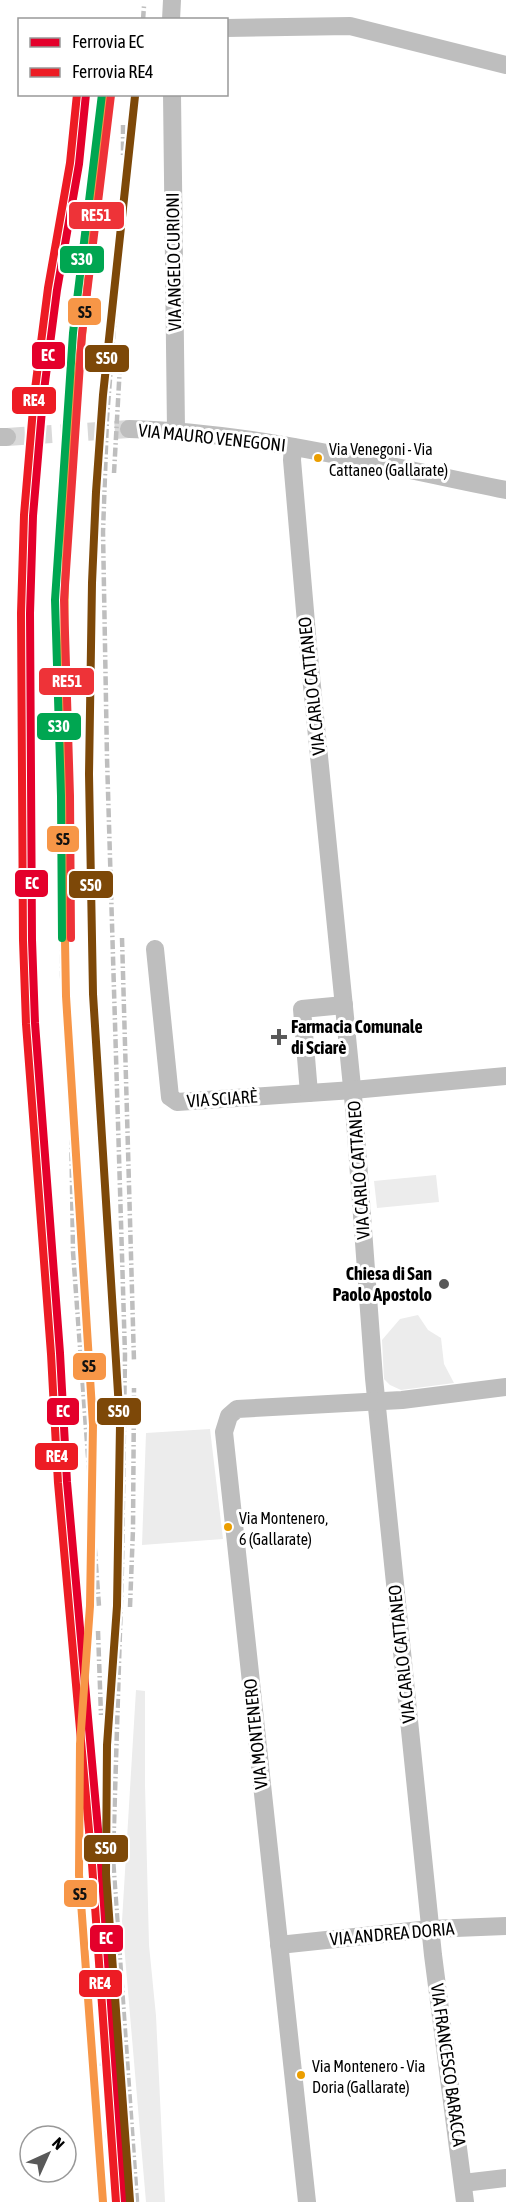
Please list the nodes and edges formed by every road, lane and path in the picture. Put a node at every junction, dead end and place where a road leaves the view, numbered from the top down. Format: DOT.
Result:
graph roads {
  1 [pos="171,0"];
  2 [pos="171,18"];
  3 [pos="228,28"];
  4 [pos="506,65"];
  5 [pos="172,96"];
  6 [pos="129,429"];
  7 [pos="176,430"];
  8 [pos="293,447"];
  9 [pos="506,490"];
  10 [pos="155,949"];
  11 [pos="344,1005"];
  12 [pos="506,1076"];
  13 [pos="353,1090"];
  14 [pos="309,1093"];
  15 [pos="506,1387"];
  16 [pos="376,1402"];
  17 [pos="506,1926"];
  18 [pos="430,1929"];
  19 [pos="279,1945"];
  20 [pos="506,2178"];
  21 [pos="463,2182"];
  22 [pos="307,2202"];
  23 [pos="465,2202"];
  1 -- 2 [label="street"];
  3 -- 4 [label="street"];
  5 -- 7 [label="street, VIA ANGELO CURIONI"];
  6 -- 7 [label="street, VIA MAURO VENEGONI"];
  7 -- 8 [label="street, VIA MAURO VENEGONI"];
  8 -- 9 [label="street, VIA MAURO VENEGONI"];
  8 -- 11 [label="street, VIA CARLO CATTANEO"];
  10 -- 14 [label="street, VIA SCIARÈ"];
  11 -- 13 [label="street, VIA CARLO CATTANEO"];
  11 -- 14 [label="street"];
  12 -- 13 [label="street, VIA SCIARÈ"];
  13 -- 14 [label="street, VIA SCIARÈ"];
  13 -- 16 [label="street, VIA CARLO CATTANEO"];
  15 -- 16 [label="street"];
  16 -- 18 [label="street, VIA CARLO CATTANEO"];
  16 -- 19 [label="street, VIA MONTENERO"];
  17 -- 18 [label="street, VIA ANDREA DORIA"];
  18 -- 19 [label="street, VIA ANDREA DORIA"];
  18 -- 21 [label="street, VIA FRANCESCO BARACCA"];
  19 -- 22 [label="street, VIA MONTENERO"];
  20 -- 21 [label="street"];
  21 -- 23 [label="street, VIA FRANCESCO BARACCA"];
}
